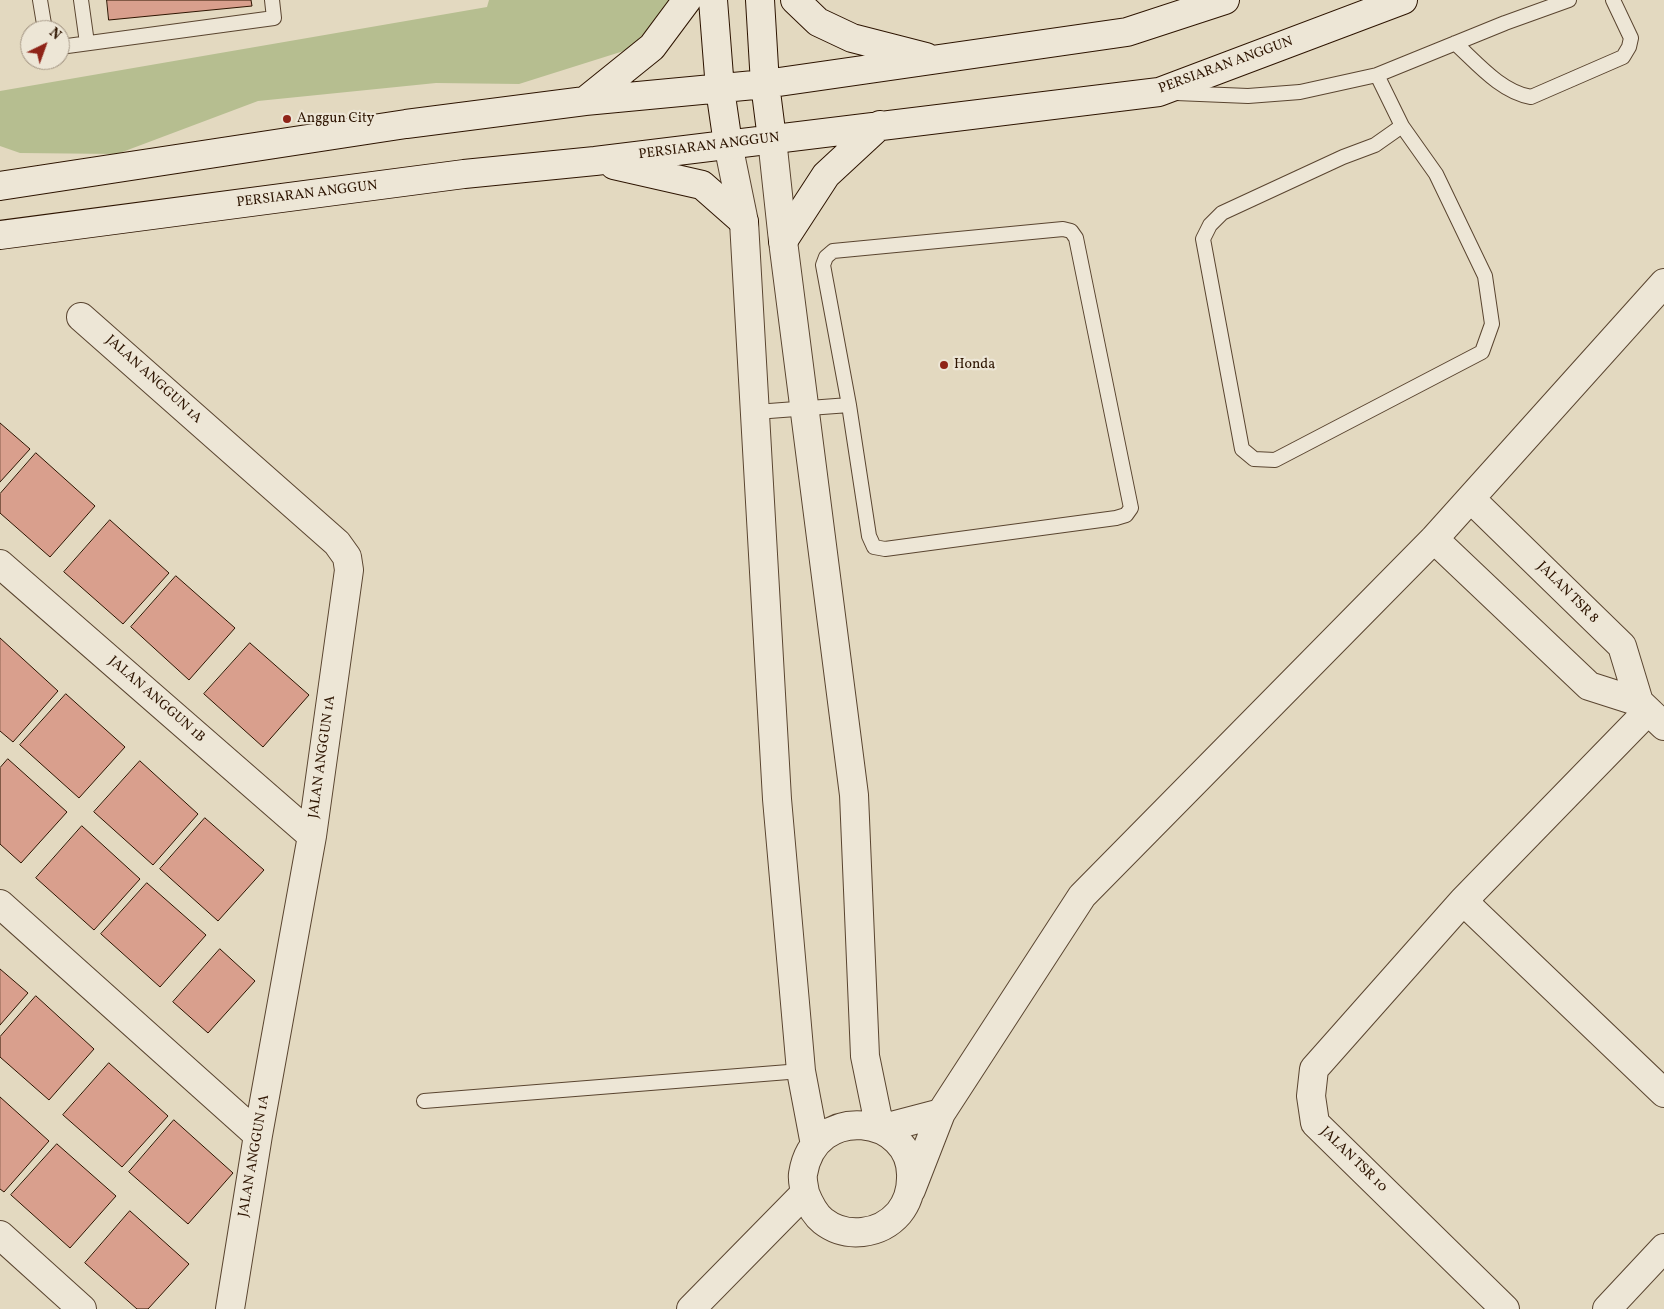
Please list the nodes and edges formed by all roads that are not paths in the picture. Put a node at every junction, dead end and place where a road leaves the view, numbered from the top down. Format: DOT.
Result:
graph roads {
  1 [pos="40,0"];
  2 [pos="81,0"];
  3 [pos="272,0"];
  4 [pos="687,0"];
  5 [pos="713,0"];
  6 [pos="760,0"];
  7 [pos="795,0"];
  8 [pos="1225,0"];
  9 [pos="1403,0"];
  10 [pos="1569,0"];
  11 [pos="1613,0"];
  12 [pos="43,20"];
  13 [pos="87,43"];
  14 [pos="1455,43"];
  15 [pos="70,46"];
  16 [pos="941,60"];
  17 [pos="1377,74"];
  18 [pos="764,84"];
  19 [pos="720,89"];
  20 [pos="1159,92"];
  21 [pos="584,102"];
  22 [pos="880,125"];
  23 [pos="1402,126"];
  24 [pos="772,139"];
  25 [pos="728,144"];
  26 [pos="595,161"];
  27 [pos="0,186"];
  28 [pos="744,222"];
  29 [pos="0,235"];
  30 [pos="783,241"];
  31 [pos="1664,283"];
  32 [pos="81,317"];
  33 [pos="849,405"];
  34 [pos="805,407"];
  35 [pos="756,412"];
  36 [pos="1471,499"];
  37 [pos="1434,539"];
  38 [pos="0,564"];
  39 [pos="1650,713"];
  40 [pos="312,836"];
  41 [pos="1463,901"];
  42 [pos="0,904"];
  43 [pos="801,1070"];
  44 [pos="1664,1093"];
  45 [pos="424,1101"];
  46 [pos="941,1113"];
  47 [pos="880,1129"];
  48 [pos="258,1135"];
  49 [pos="814,1145"];
  50 [pos="911,1190"];
  51 [pos="804,1192"];
  52 [pos="0,1235"];
  53 [pos="1664,1248"];
  54 [pos="82,1309"];
  55 [pos="230,1309"];
  56 [pos="691,1309"];
  57 [pos="1505,1309"];
  58 [pos="1608,1309"];
  1 -- 12 [label="lane"];
  2 -- 13 [label="lane"];
  3 -- 13 [label="lane"];
  4 -- 21 [label="street"];
  5 -- 19 [label="street"];
  6 -- 18 [label="street"];
  7 -- 16 [label="street"];
  8 -- 16 [label="street"];
  9 -- 20 [label="street, PERSIARAN ANGGUN"];
  10 -- 14 [label="lane"];
  11 -- 14 [label="lane"];
  13 -- 15 [label="lane"];
  14 -- 17 [label="lane"];
  16 -- 18 [label="street"];
  17 -- 20 [label="lane"];
  17 -- 23 [label="lane"];
  18 -- 19 [label="street"];
  18 -- 24 [label="street"];
  19 -- 21 [label="street"];
  19 -- 25 [label="street"];
  20 -- 22 [label="street, PERSIARAN ANGGUN"];
  21 -- 27 [label="street"];
  22 -- 24 [label="street, PERSIARAN ANGGUN"];
  22 -- 30 [label="street"];
  23 -- 23 [label="lane"];
  24 -- 25 [label="street, PERSIARAN ANGGUN"];
  24 -- 30 [label="street"];
  25 -- 26 [label="street, PERSIARAN ANGGUN"];
  25 -- 28 [label="street"];
  26 -- 28 [label="street"];
  26 -- 29 [label="street, PERSIARAN ANGGUN"];
  28 -- 35 [label="street"];
  30 -- 34 [label="street"];
  31 -- 36 [label="street"];
  32 -- 40 [label="street, JALAN ANGGUN 1A"];
  33 -- 33 [label="lane"];
  33 -- 34 [label="lane"];
  34 -- 35 [label="lane"];
  34 -- 47 [label="street"];
  35 -- 43 [label="street"];
  36 -- 37 [label="street"];
  36 -- 39 [label="street, JALAN TSR 8"];
  37 -- 39 [label="street"];
  37 -- 46 [label="street"];
  38 -- 40 [label="street, JALAN ANGGUN 1B"];
  39 -- 41 [label="street, JALAN TSR 10"];
  40 -- 48 [label="street, JALAN ANGGUN 1A"];
  41 -- 44 [label="street"];
  41 -- 57 [label="street, JALAN TSR 10"];
  42 -- 48 [label="street"];
  43 -- 45 [label="lane"];
  43 -- 49 [label="street"];
  46 -- 47 [label="street"];
  46 -- 50 [label="street"];
  47 -- 49 [label="street"];
  47 -- 50 [label="street"];
  48 -- 55 [label="street, JALAN ANGGUN 1A"];
  49 -- 51 [label="street"];
  50 -- 51 [label="street"];
  51 -- 56 [label="street"];
  52 -- 54 [label="street"];
  53 -- 58 [label="street"];
}
